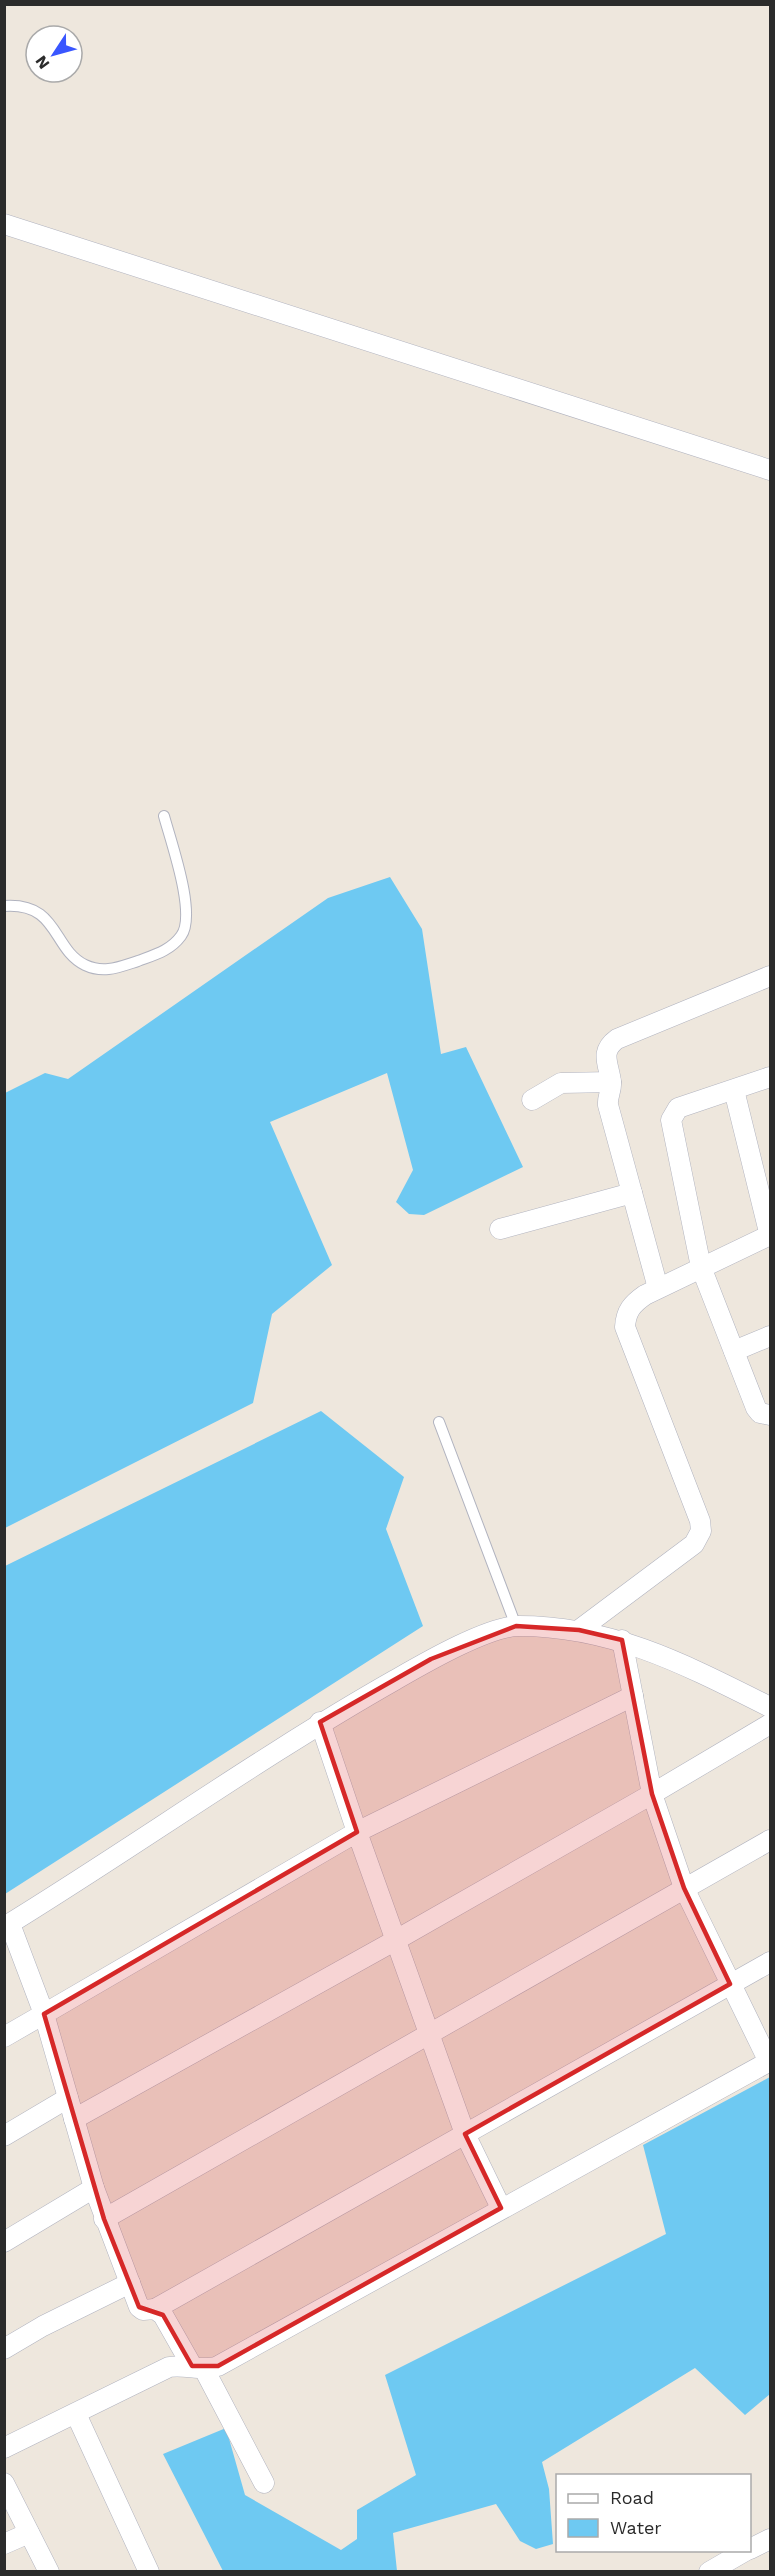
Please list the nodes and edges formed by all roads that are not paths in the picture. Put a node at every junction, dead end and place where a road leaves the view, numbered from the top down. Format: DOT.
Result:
graph roads {
  1 [pos="4,224"];
  2 [pos="771,470"];
  3 [pos="164,816"];
  4 [pos="4,906"];
  5 [pos="771,976"];
  6 [pos="771,1077"];
  7 [pos="611,1082"];
  8 [pos="734,1090"];
  9 [pos="532,1100"];
  10 [pos="632,1193"];
  11 [pos="500,1229"];
  12 [pos="770,1235"];
  13 [pos="701,1267"];
  14 [pos="658,1288"];
  15 [pos="771,1335"];
  16 [pos="734,1352"];
  17 [pos="771,1415"];
  18 [pos="439,1422"];
  19 [pos="516,1626"];
  20 [pos="579,1630"];
  21 [pos="622,1640"];
  22 [pos="633,1696"];
  23 [pos="771,1707"];
  24 [pos="320,1722"];
  25 [pos="771,1724"];
  26 [pos="652,1794"];
  27 [pos="357,1832"];
  28 [pos="771,1840"];
  29 [pos="684,1888"];
  30 [pos="7,1925"];
  31 [pos="396,1940"];
  32 [pos="771,1962"];
  33 [pos="730,1984"];
  34 [pos="44,2014"];
  35 [pos="429,2035"];
  36 [pos="4,2037"];
  37 [pos="770,2062"];
  38 [pos="68,2098"];
  39 [pos="74,2119"];
  40 [pos="465,2134"];
  41 [pos="4,2136"];
  42 [pos="94,2188"];
  43 [pos="501,2208"];
  44 [pos="104,2218"];
  45 [pos="4,2242"];
  46 [pos="130,2283"];
  47 [pos="155,2309"];
  48 [pos="4,2349"];
  49 [pos="198,2368"];
  50 [pos="76,2414"];
  51 [pos="4,2448"];
  52 [pos="4,2483"];
  53 [pos="264,2483"];
  54 [pos="29,2534"];
  55 [pos="771,2538"];
  56 [pos="4,2544"];
  57 [pos="751,2548"];
  58 [pos="744,2552"];
  59 [pos="49,2571"];
  60 [pos="149,2571"];
  61 [pos="709,2571"];
  1 -- 2 [label="street"];
  3 -- 4 [label="lane"];
  5 -- 7 [label="street"];
  6 -- 8 [label="street"];
  7 -- 9 [label="street"];
  7 -- 10 [label="street"];
  8 -- 12 [label="street"];
  8 -- 13 [label="street"];
  10 -- 11 [label="street"];
  10 -- 14 [label="street"];
  12 -- 13 [label="street"];
  13 -- 14 [label="street"];
  13 -- 16 [label="street"];
  14 -- 20 [label="street"];
  15 -- 16 [label="street"];
  16 -- 17 [label="street"];
  18 -- 19 [label="lane"];
  19 -- 20 [label="street"];
  19 -- 24 [label="street"];
  20 -- 21 [label="street"];
  21 -- 22 [label="street"];
  21 -- 23 [label="street"];
  22 -- 26 [label="street"];
  22 -- 27 [label="street"];
  24 -- 27 [label="street"];
  24 -- 30 [label="street"];
  25 -- 26 [label="street"];
  26 -- 29 [label="street"];
  26 -- 31 [label="street"];
  27 -- 31 [label="street"];
  27 -- 34 [label="street"];
  28 -- 29 [label="street"];
  29 -- 33 [label="street"];
  29 -- 35 [label="street"];
  30 -- 34 [label="street"];
  31 -- 35 [label="street"];
  31 -- 39 [label="street"];
  32 -- 33 [label="street"];
  33 -- 37 [label="street"];
  33 -- 40 [label="street"];
  34 -- 36 [label="street"];
  34 -- 38 [label="street"];
  35 -- 40 [label="street"];
  35 -- 44 [label="street"];
  37 -- 43 [label="street"];
  38 -- 39 [label="street"];
  38 -- 41 [label="street"];
  39 -- 42 [label="street"];
  40 -- 43 [label="street"];
  40 -- 47 [label="street"];
  42 -- 44 [label="street"];
  42 -- 45 [label="street"];
  43 -- 49 [label="street"];
  44 -- 46 [label="street"];
  46 -- 47 [label="street"];
  46 -- 48 [label="street"];
  47 -- 49 [label="street"];
  49 -- 50 [label="street"];
  49 -- 53 [label="street"];
  50 -- 51 [label="street"];
  50 -- 60 [label="street"];
  52 -- 54 [label="street"];
  54 -- 56 [label="street"];
  54 -- 59 [label="street"];
  55 -- 57 [label="street"];
  58 -- 61 [label="street"];
}
